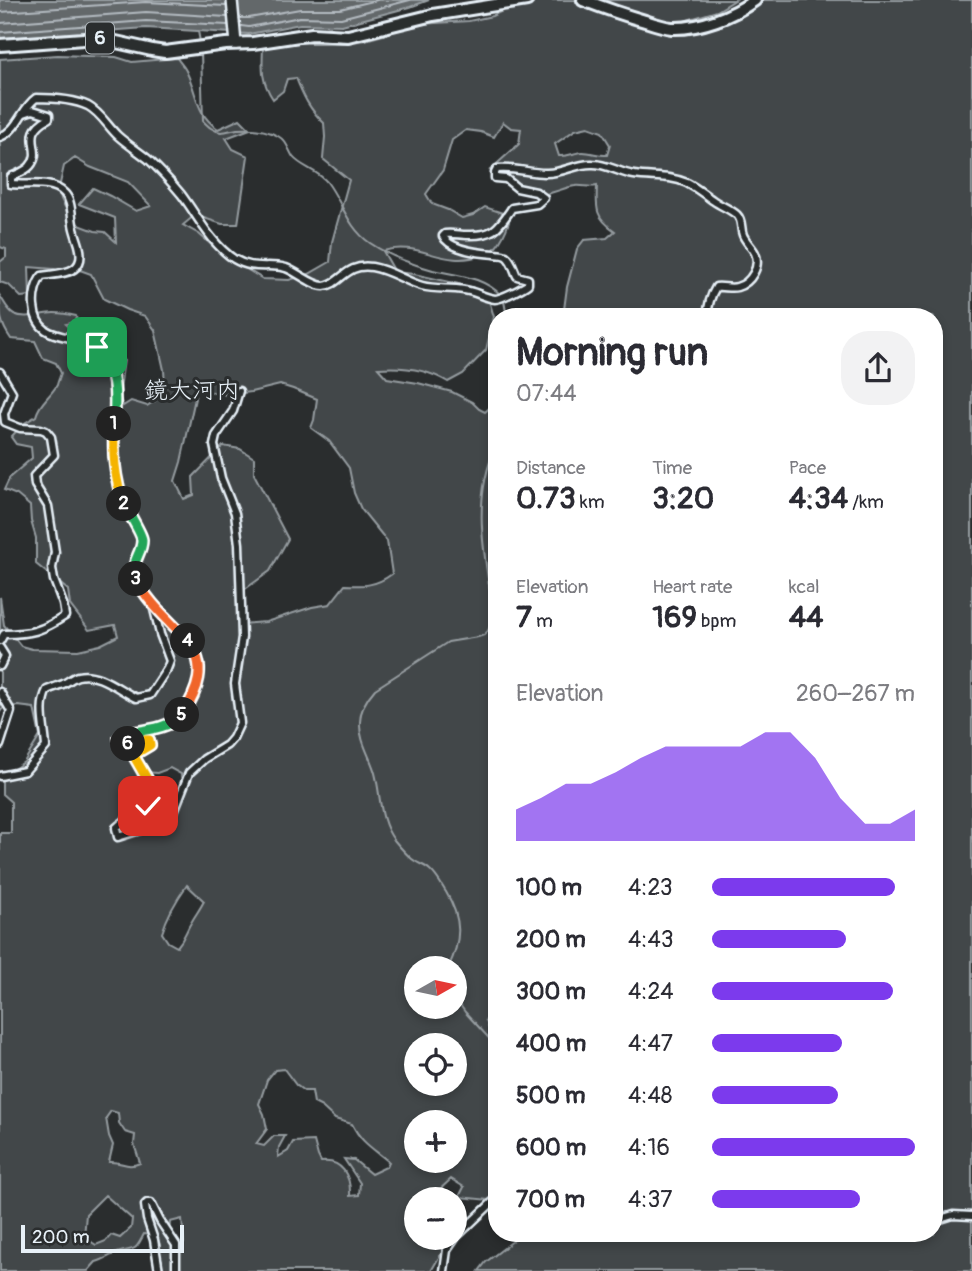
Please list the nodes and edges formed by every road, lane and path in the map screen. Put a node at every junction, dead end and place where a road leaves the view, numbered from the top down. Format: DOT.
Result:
graph roads {
  1 [pos="232,0"];
  2 [pos="527,0"];
  3 [pos="583,0"];
  4 [pos="755,0"];
  5 [pos="235,41"];
  6 [pos="0,45"];
  7 [pos="24,113"];
  8 [pos="0,137"];
  9 [pos="708,308"];
  10 [pos="0,372"];
  11 [pos="239,391"];
  12 [pos="153,603"];
  13 [pos="0,641"];
  14 [pos="0,649"];
  15 [pos="0,666"];
  16 [pos="0,692"];
  17 [pos="0,745"];
  18 [pos="0,776"];
  19 [pos="488,1207"];
  20 [pos="972,1216"];
  21 [pos="943,1218"];
  22 [pos="159,1271"];
  23 [pos="176,1271"];
  24 [pos="444,1271"];
  1 -- 5 [label="main road"];
  2 -- 5 [label="main road, 6"];
  3 -- 4 [label="main road"];
  5 -- 6 [label="main road, 6"];
  7 -- 8 [label="street"];
  7 -- 9 [label="street"];
  7 -- 12 [label="street"];
  10 -- 13 [label="street"];
  11 -- 12 [label="street"];
  12 -- 18 [label="street"];
  14 -- 15 [label="street"];
  16 -- 17 [label="street"];
  19 -- 24 [label="street"];
  20 -- 21 [label="street"];
  22 -- 23 [label="street"];
}
